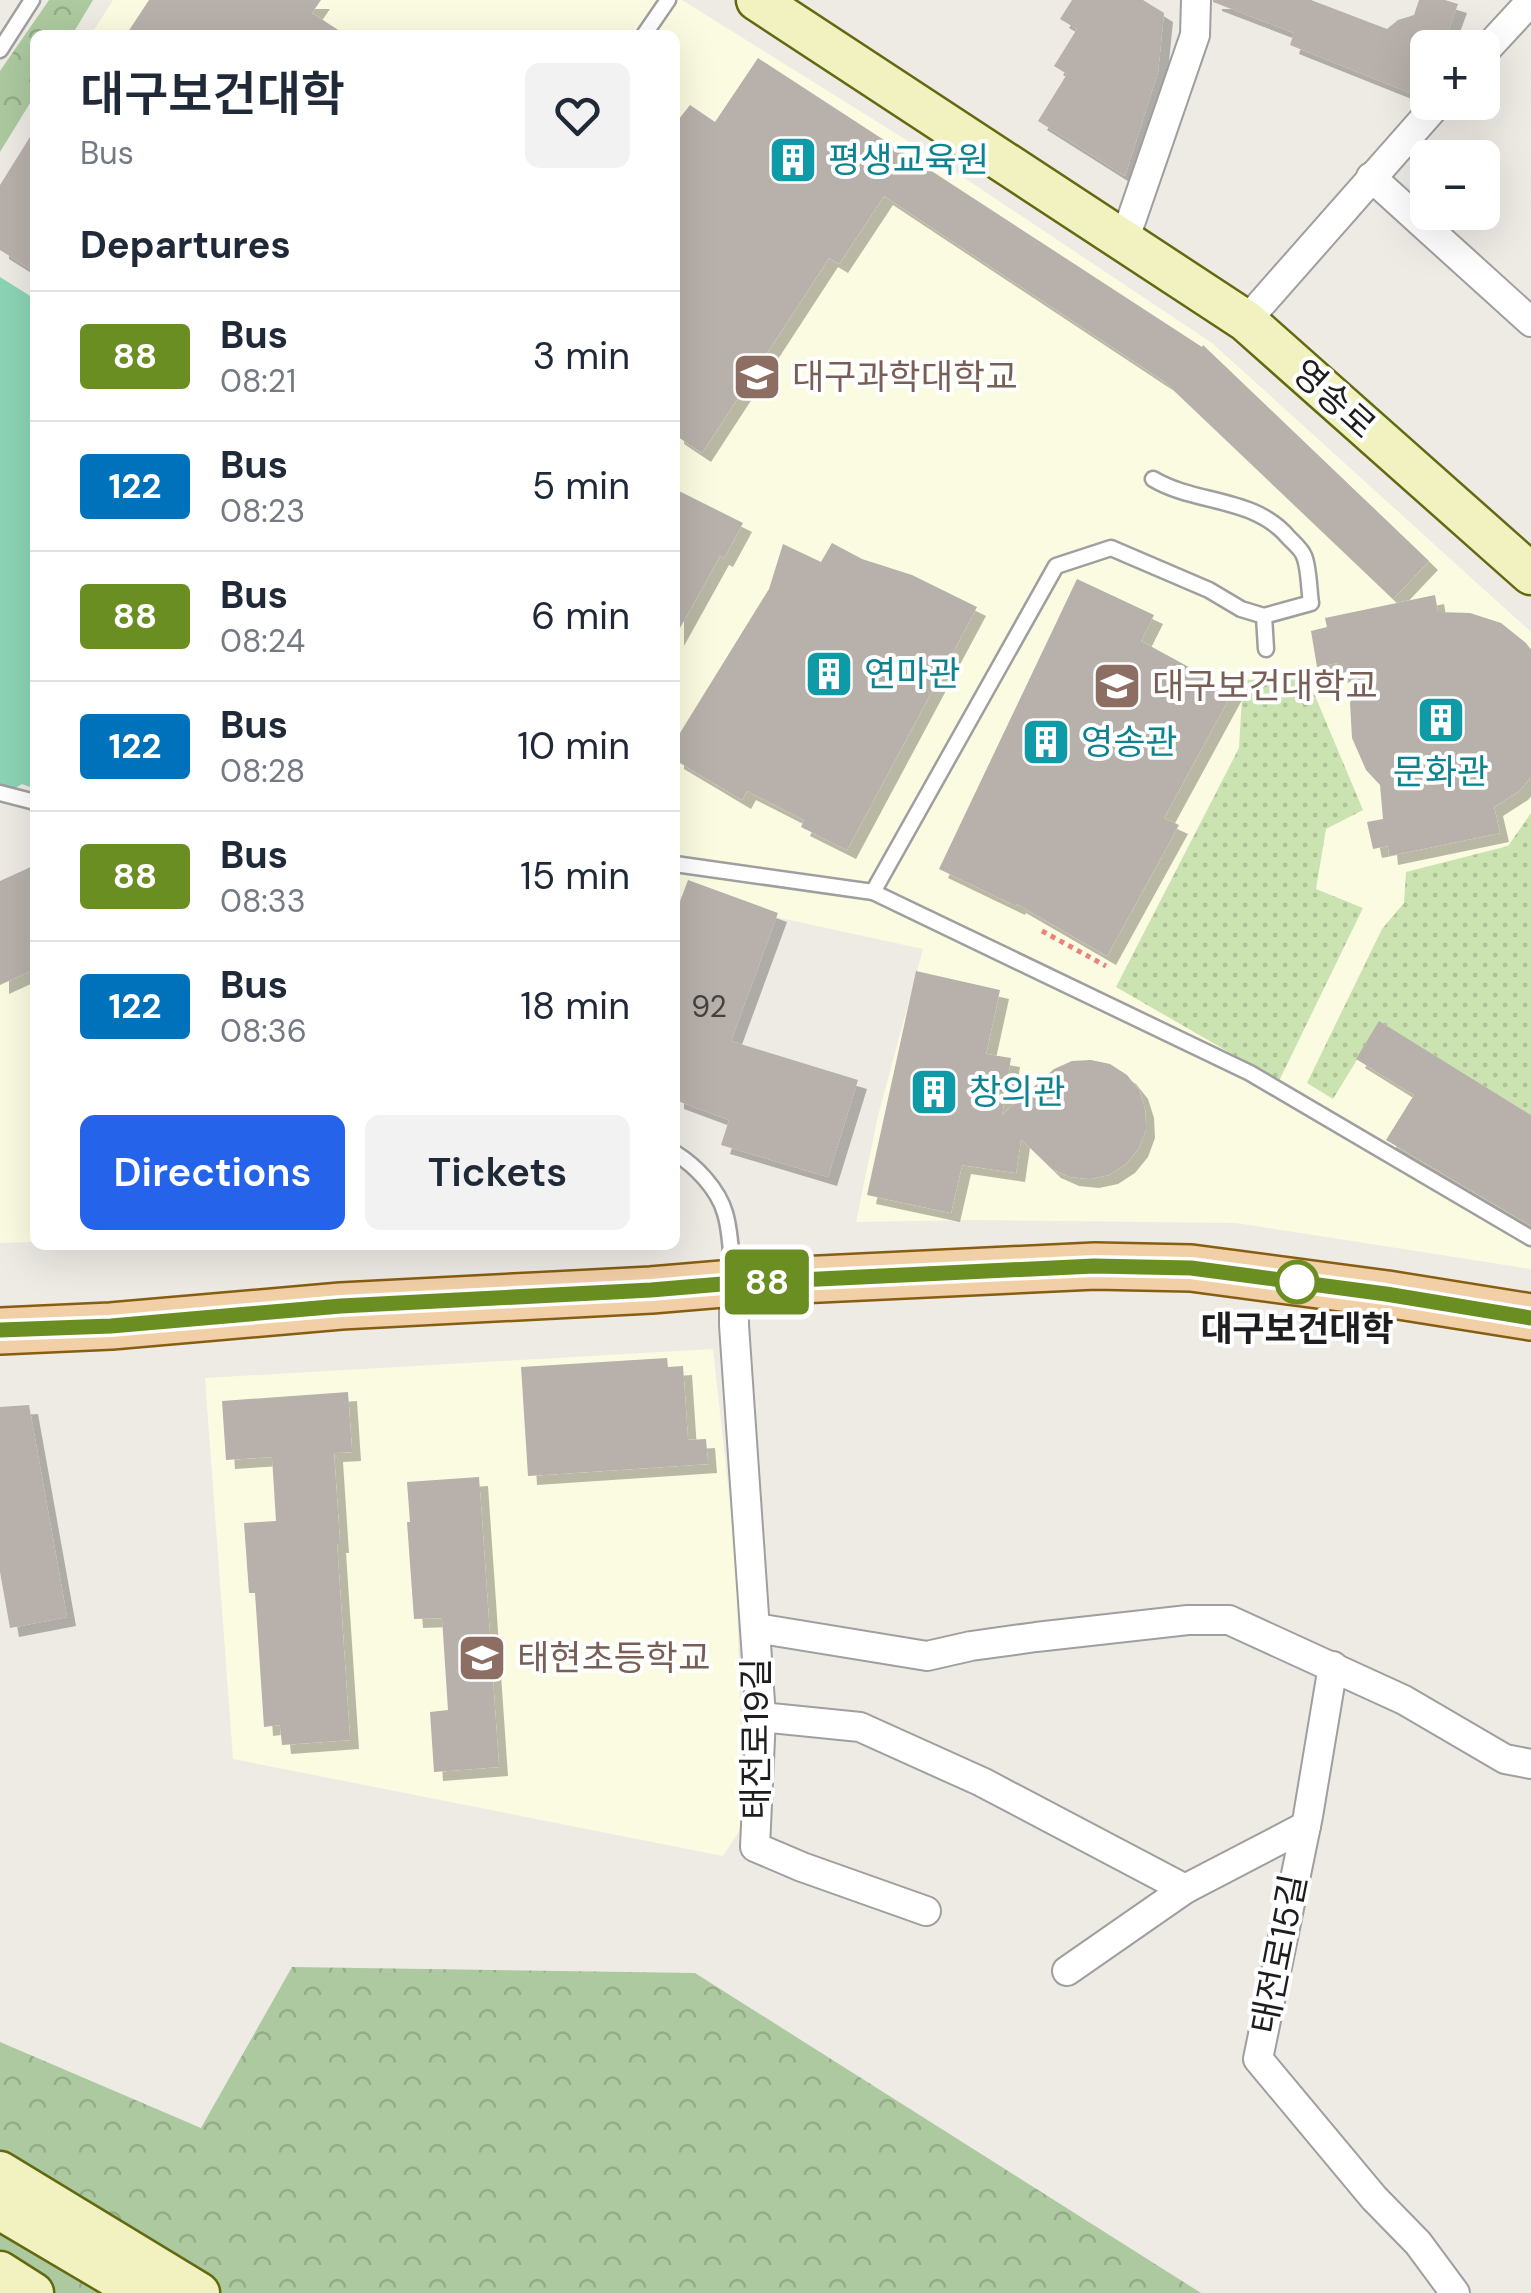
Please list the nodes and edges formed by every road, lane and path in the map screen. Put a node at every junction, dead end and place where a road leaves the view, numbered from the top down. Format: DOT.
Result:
graph roads {
  1 [pos="32,0"];
  2 [pos="668,0"];
  3 [pos="757,0"];
  4 [pos="1196,0"];
  5 [pos="1531,1"];
  6 [pos="647,30"];
  7 [pos="1500,35"];
  8 [pos="0,50"];
  9 [pos="1423,120"];
  10 [pos="1371,177"];
  11 [pos="1124,242"];
  12 [pos="1246,321"];
  13 [pos="1531,322"];
  14 [pos="1152,479"];
  15 [pos="1531,574"];
  16 [pos="1264,616"];
  17 [pos="1266,649"];
  18 [pos="0,792"];
  19 [pos="30,801"];
  20 [pos="680,865"];
  21 [pos="873,892"];
  22 [pos="1042,931"];
  23 [pos="1106,966"];
  24 [pos="680,1156"];
  25 [pos="1531,1238"];
  26 [pos="734,1283"];
  27 [pos="1531,1318"];
  28 [pos="0,1330"];
  29 [pos="756,1628"];
  30 [pos="1332,1666"];
  31 [pos="761,1718"];
  32 [pos="1531,1764"];
  33 [pos="1306,1826"];
  34 [pos="1185,1889"];
  35 [pos="926,1911"];
  36 [pos="1066,1971"];
  37 [pos="0,2172"];
  38 [pos="0,2209"];
  39 [pos="0,2272"];
  40 [pos="33,2293"];
  41 [pos="142,2293"];
  42 [pos="200,2293"];
  43 [pos="1455,2293"];
  1 -- 8 [label="lane"];
  2 -- 6 [label="lane"];
  3 -- 11 [label="main road, 영송로"];
  4 -- 11 [label="street"];
  5 -- 7 [label="street"];
  9 -- 10 [label="street"];
  10 -- 12 [label="street"];
  10 -- 13 [label="street"];
  11 -- 12 [label="main road, 영송로"];
  12 -- 15 [label="main road, 영송로"];
  14 -- 16 [label="lane"];
  16 -- 17 [label="lane"];
  16 -- 21 [label="lane"];
  18 -- 19 [label="lane"];
  20 -- 21 [label="lane"];
  21 -- 25 [label="lane"];
  22 -- 23 [label="path"];
  24 -- 26 [label="lane"];
  26 -- 27 [label="main road"];
  26 -- 28 [label="main road"];
  26 -- 29 [label="street, 태전로19길"];
  29 -- 30 [label="street, 태전로19길"];
  29 -- 31 [label="street, 태전로19길"];
  30 -- 32 [label="street"];
  30 -- 33 [label="street, 태전로15길"];
  31 -- 34 [label="street"];
  31 -- 35 [label="street, 태전로19길"];
  33 -- 34 [label="street"];
  33 -- 43 [label="street, 태전로15길"];
  34 -- 36 [label="street"];
  37 -- 42 [label="main road"];
  38 -- 41 [label="main road"];
  39 -- 40 [label="main road"];
}
